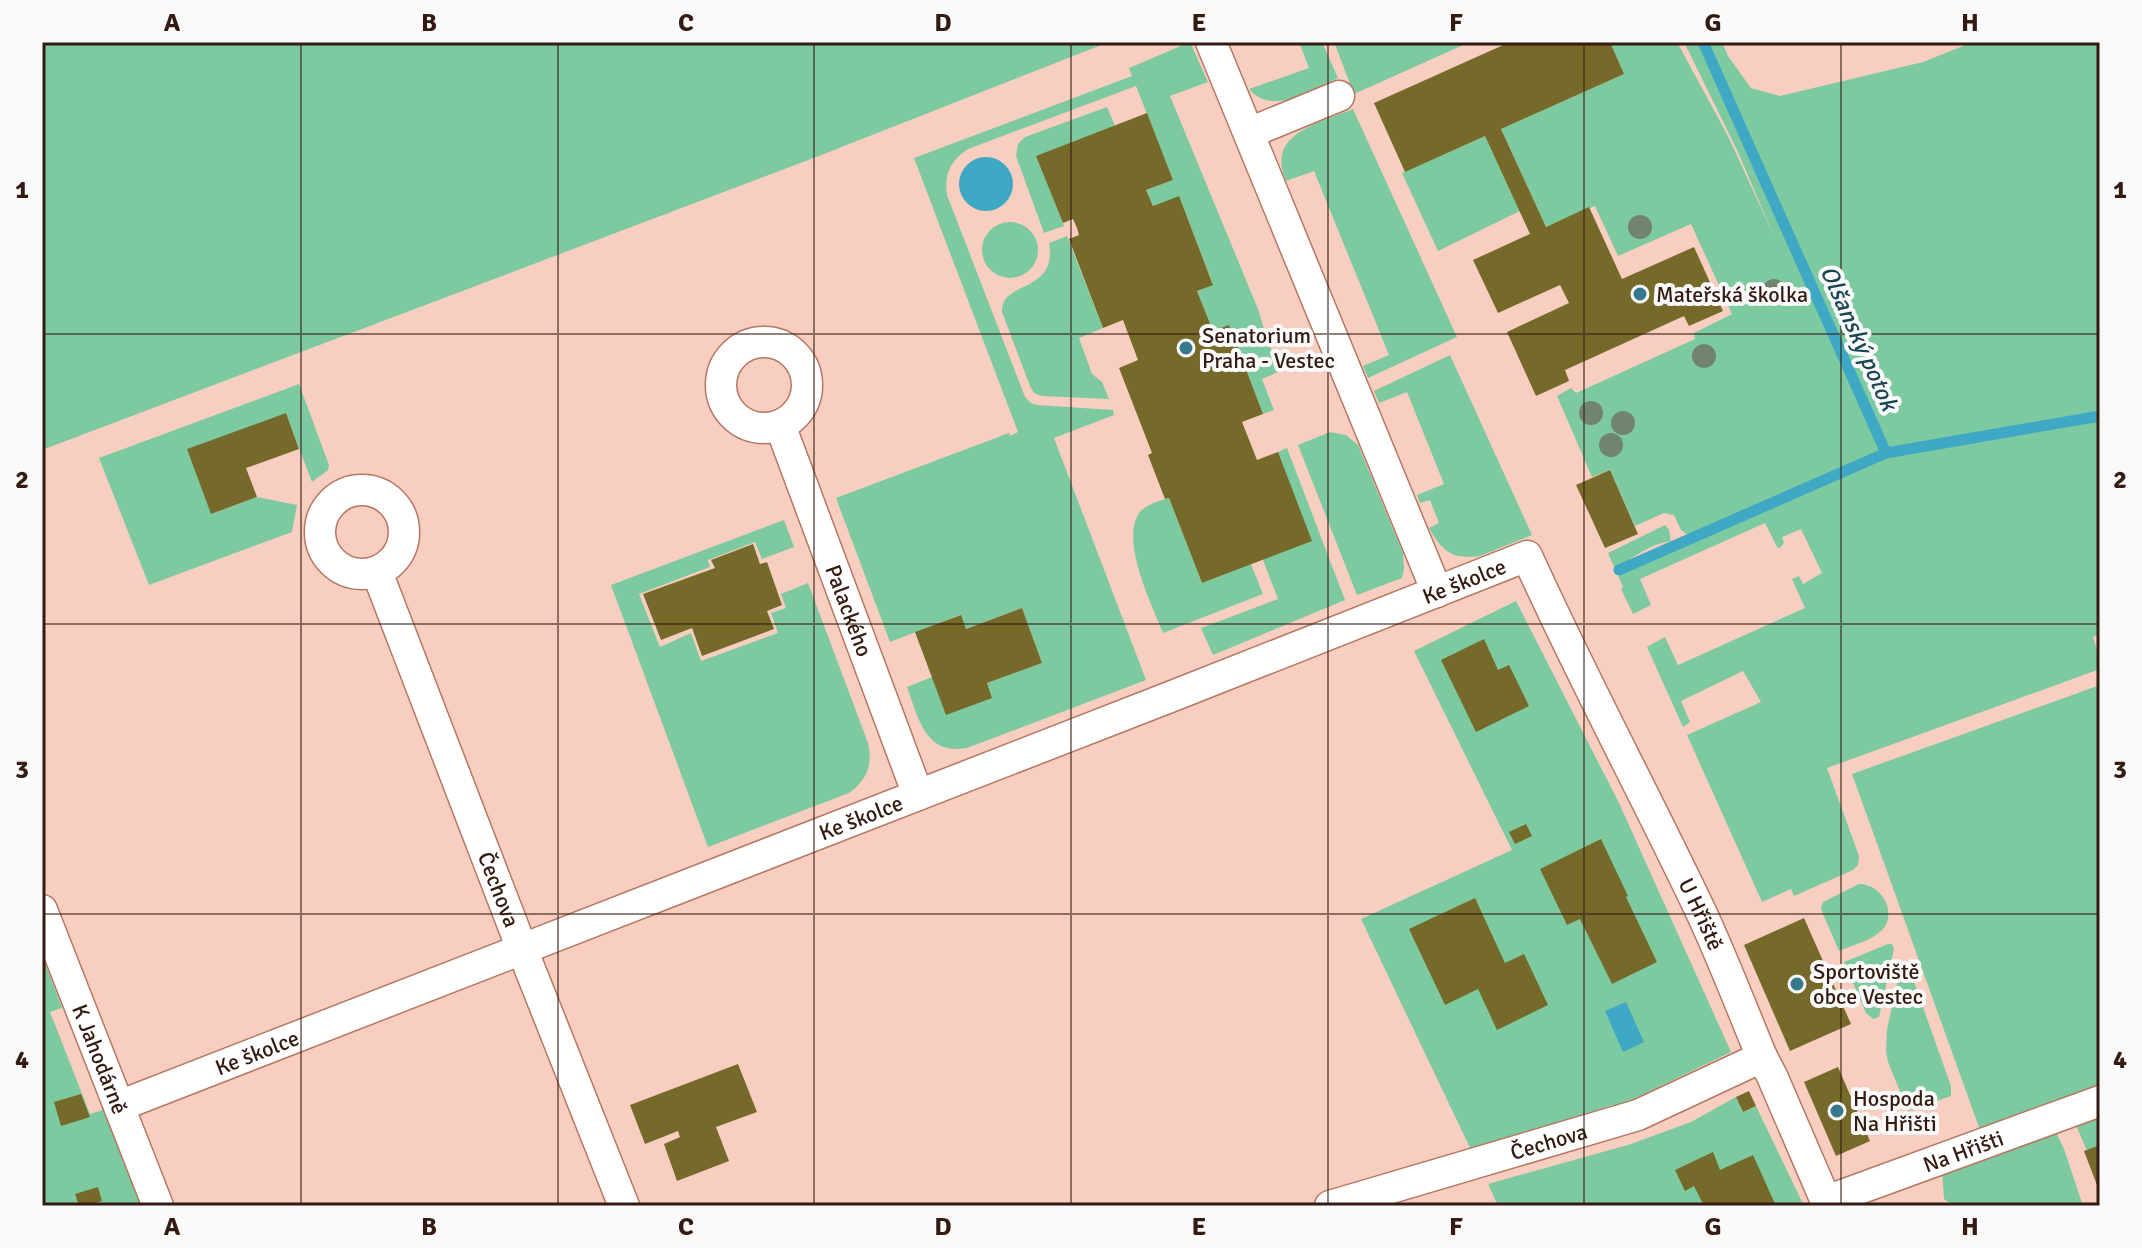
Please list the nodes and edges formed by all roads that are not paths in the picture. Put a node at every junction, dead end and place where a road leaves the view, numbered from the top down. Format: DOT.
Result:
graph roads {
  1 [pos="1211,42"];
  2 [pos="1339,96"];
  3 [pos="1249,133"];
  4 [pos="780,425"];
  5 [pos="377,572"];
  6 [pos="1437,592"];
  7 [pos="1560,629"];
  8 [pos="918,795"];
  9 [pos="42,910"];
  10 [pos="522,949"];
  11 [pos="1762,1057"];
  12 [pos="2100,1101"];
  13 [pos="119,1106"];
  14 [pos="1827,1204"];
  15 [pos="158,1206"];
  16 [pos="624,1206"];
  17 [pos="1330,1206"];
  1 -- 3 [label="street"];
  2 -- 3 [label="street"];
  3 -- 6 [label="street"];
  4 -- 8 [label="street, Palackého"];
  5 -- 10 [label="street, Čechova"];
  6 -- 7 [label="street, Ke školce"];
  6 -- 8 [label="street, Ke školce"];
  7 -- 11 [label="street, U Hřiště"];
  8 -- 10 [label="street, Ke školce"];
  9 -- 13 [label="street, K Jahodárně"];
  10 -- 13 [label="street, Ke školce"];
  10 -- 16 [label="street, Čechova"];
  11 -- 14 [label="street, U Hřiště"];
  11 -- 17 [label="street, Čechova"];
  12 -- 14 [label="street, Na Hřišti"];
  13 -- 15 [label="street, K Jahodárně"];
}
